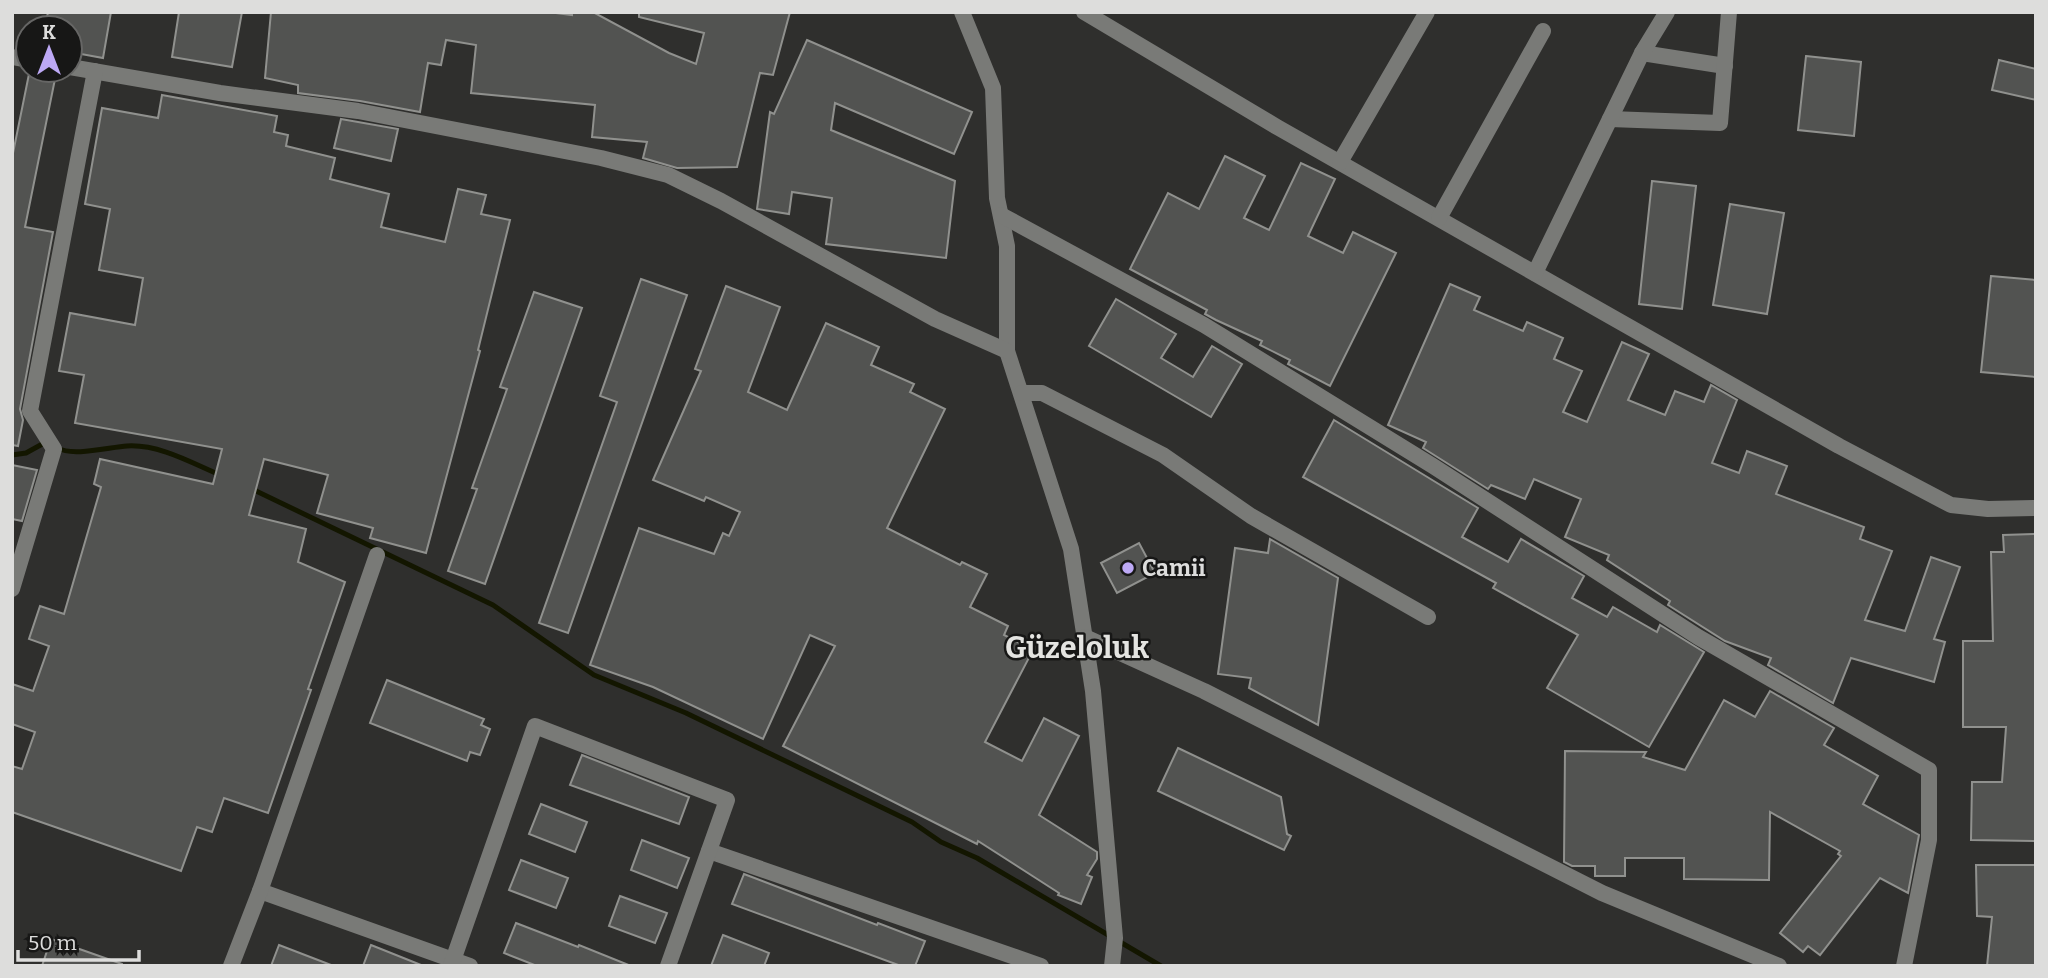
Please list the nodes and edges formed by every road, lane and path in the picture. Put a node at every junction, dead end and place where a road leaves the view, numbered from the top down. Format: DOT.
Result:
graph roads {
  1 [pos="962,12"];
  2 [pos="1084,12"];
  3 [pos="1427,12"];
  4 [pos="1667,12"];
  5 [pos="1729,12"];
  6 [pos="1543,32"];
  7 [pos="1642,53"];
  8 [pos="1725,66"];
  9 [pos="84,69"];
  10 [pos="94,71"];
  11 [pos="1610,119"];
  12 [pos="1340,162"];
  13 [pos="1001,215"];
  14 [pos="1440,218"];
  15 [pos="1535,272"];
  16 [pos="1007,351"];
  17 [pos="1022,393"];
  18 [pos="2036,508"];
  19 [pos="377,555"];
  20 [pos="12,589"];
  21 [pos="1428,617"];
  22 [pos="1085,637"];
  23 [pos="709,851"];
  24 [pos="260,891"];
  25 [pos="1113,952"];
  26 [pos="452,963"];
  27 [pos="231,966"];
  28 [pos="470,966"];
  29 [pos="668,966"];
  30 [pos="1041,966"];
  31 [pos="1779,966"];
  32 [pos="1904,966"];
  1 -- 13 [label="street"];
  2 -- 12 [label="street"];
  3 -- 12 [label="street"];
  4 -- 7 [label="street"];
  5 -- 8 [label="street"];
  6 -- 14 [label="street"];
  7 -- 8 [label="street"];
  7 -- 11 [label="street"];
  8 -- 11 [label="street"];
  9 -- 10 [label="street"];
  10 -- 16 [label="street"];
  10 -- 20 [label="street"];
  11 -- 15 [label="street"];
  12 -- 14 [label="street"];
  13 -- 16 [label="street"];
  13 -- 32 [label="street"];
  14 -- 15 [label="street"];
  15 -- 18 [label="street"];
  16 -- 17 [label="street"];
  17 -- 21 [label="street"];
  17 -- 22 [label="street"];
  19 -- 24 [label="street"];
  22 -- 25 [label="street"];
  22 -- 31 [label="street"];
  23 -- 26 [label="street"];
  23 -- 29 [label="street"];
  23 -- 30 [label="street"];
  24 -- 26 [label="street"];
  24 -- 27 [label="street"];
  26 -- 28 [label="street"];
}
